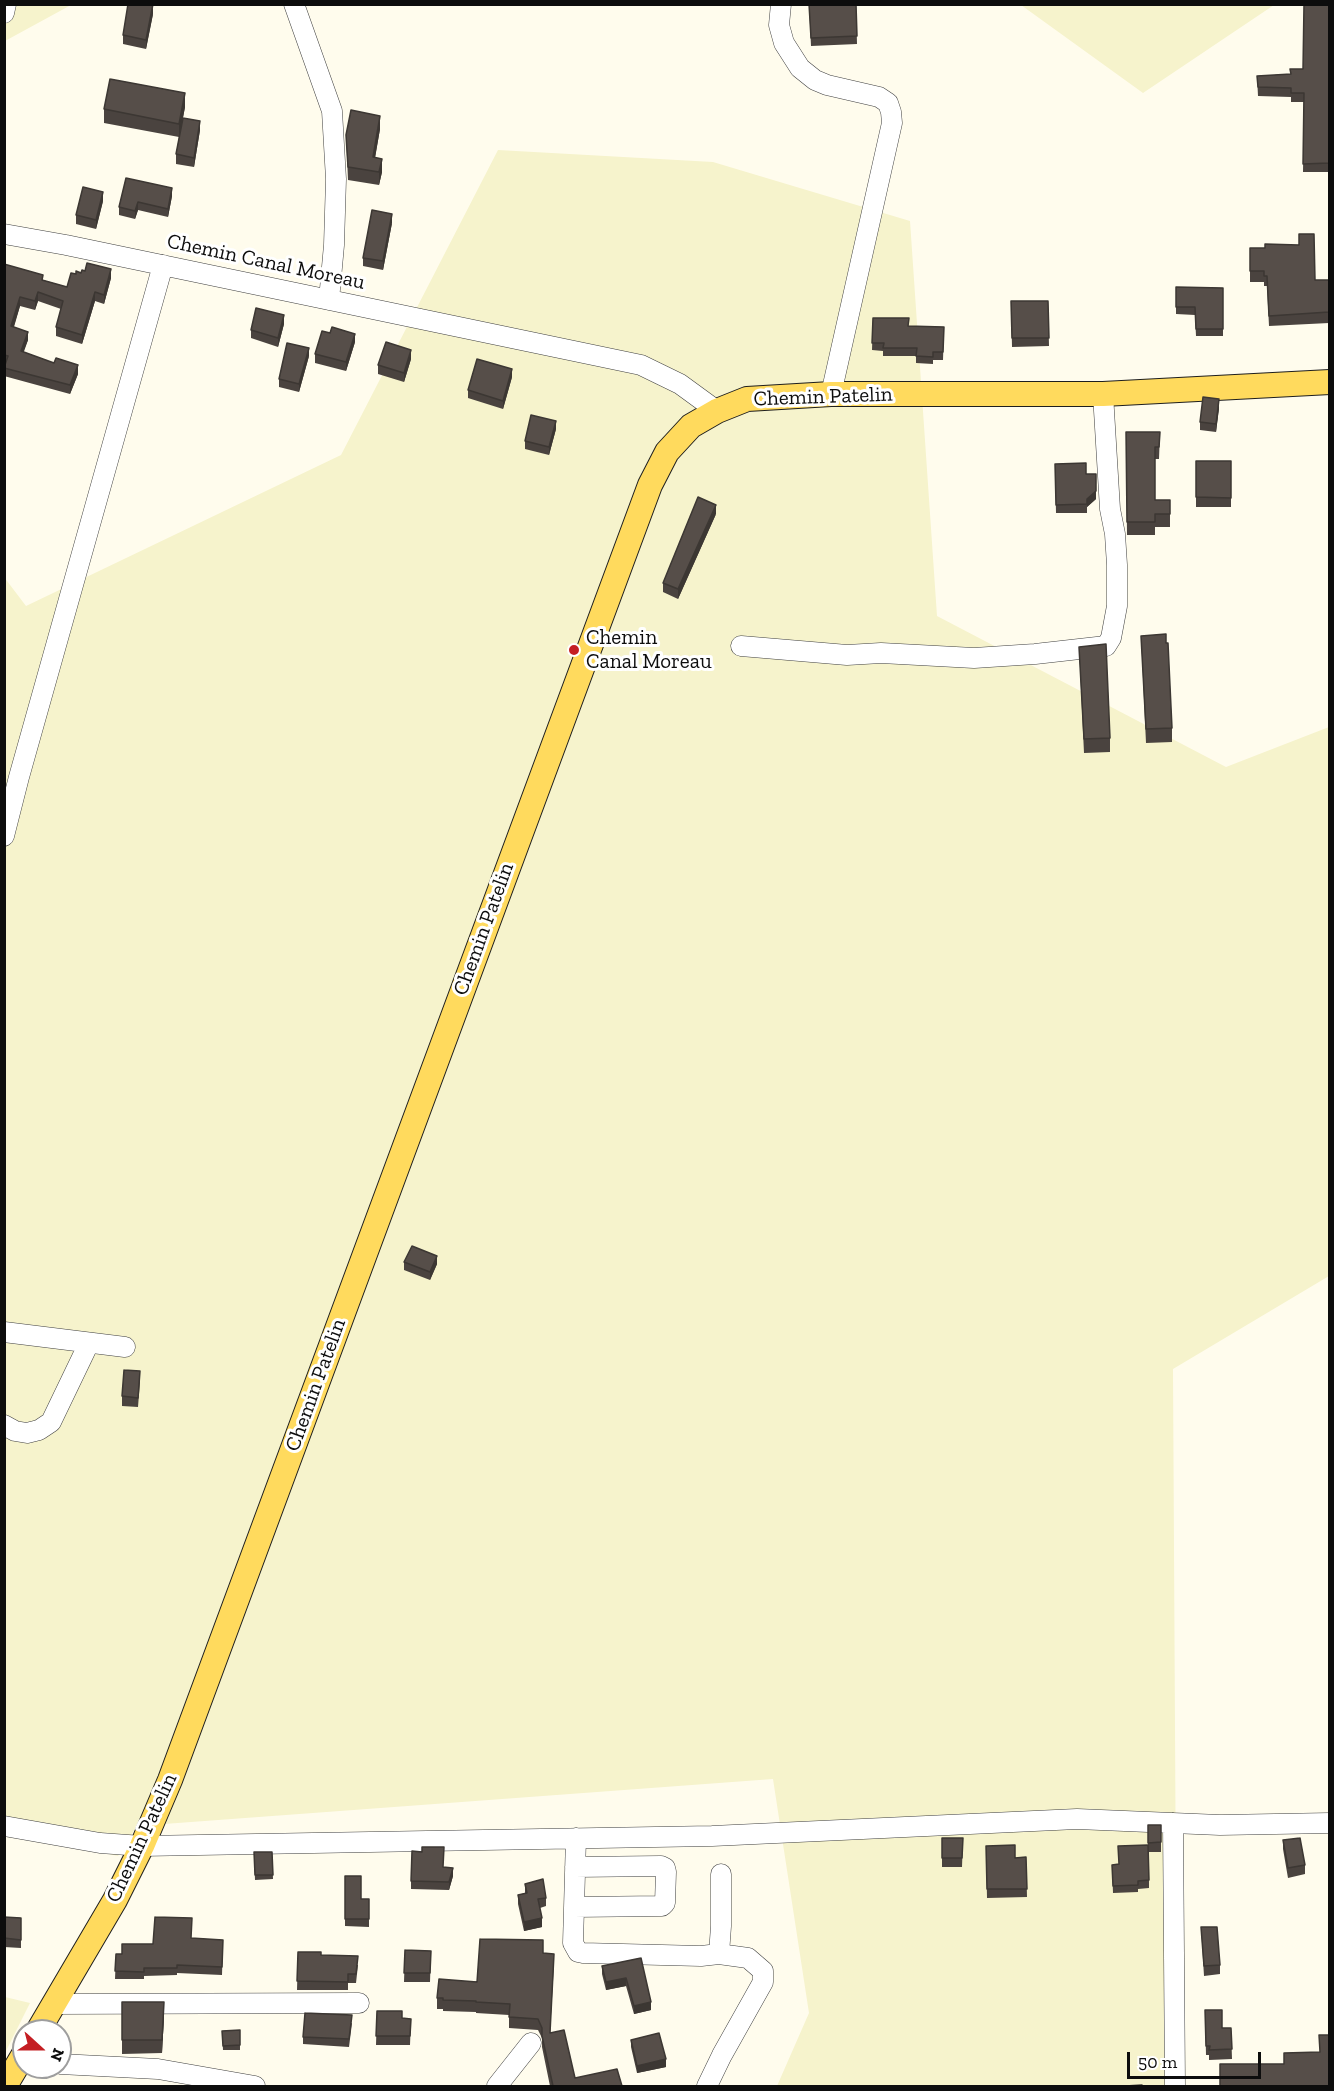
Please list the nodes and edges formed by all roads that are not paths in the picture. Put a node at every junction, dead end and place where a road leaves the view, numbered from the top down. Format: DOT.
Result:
graph roads {
  1 [pos="6,4"];
  2 [pos="294,4"];
  3 [pos="781,4"];
  4 [pos="4,13"];
  5 [pos="4,234"];
  6 [pos="162,265"];
  7 [pos="328,300"];
  8 [pos="1329,382"];
  9 [pos="831,394"];
  10 [pos="1103,394"];
  11 [pos="717,411"];
  12 [pos="741,646"];
  13 [pos="4,836"];
  14 [pos="4,1332"];
  15 [pos="89,1343"];
  16 [pos="125,1347"];
  17 [pos="4,1425"];
  18 [pos="1173,1823"];
  19 [pos="1329,1823"];
  20 [pos="4,1826"];
  21 [pos="576,1839"];
  22 [pos="142,1846"];
  23 [pos="575,1867"];
  24 [pos="721,1874"];
  25 [pos="574,1906"];
  26 [pos="719,1954"];
  27 [pos="359,2003"];
  28 [pos="53,2004"];
  29 [pos="45,2019"];
  30 [pos="531,2043"];
  31 [pos="72,2065"];
  32 [pos="255,2086"];
  33 [pos="497,2086"];
  34 [pos="707,2086"];
  35 [pos="1175,2086"];
  1 -- 4 [label="street"];
  2 -- 7 [label="street"];
  3 -- 9 [label="street"];
  5 -- 6 [label="street, Chemin Canal Moreau"];
  6 -- 7 [label="street, Chemin Canal Moreau"];
  6 -- 13 [label="street"];
  7 -- 11 [label="street, Chemin Canal Moreau"];
  8 -- 10 [label="main road, Chemin Patelin"];
  9 -- 10 [label="main road, Chemin Patelin"];
  9 -- 11 [label="main road, Chemin Patelin"];
  10 -- 12 [label="street"];
  11 -- 22 [label="main road, Chemin Patelin"];
  14 -- 15 [label="street"];
  15 -- 16 [label="street"];
  15 -- 17 [label="street"];
  18 -- 19 [label="street"];
  18 -- 21 [label="street"];
  18 -- 35 [label="street"];
  20 -- 22 [label="street"];
  21 -- 22 [label="street"];
  21 -- 23 [label="street"];
  22 -- 28 [label="main road, Chemin Patelin"];
  23 -- 25 [label="street"];
  23 -- 25 [label="street"];
  24 -- 26 [label="street"];
  25 -- 26 [label="street"];
  26 -- 34 [label="street"];
  27 -- 28 [label="street"];
  28 -- 29 [label="main road, Chemin Patelin"];
  30 -- 33 [label="street"];
  31 -- 32 [label="street"];
}
